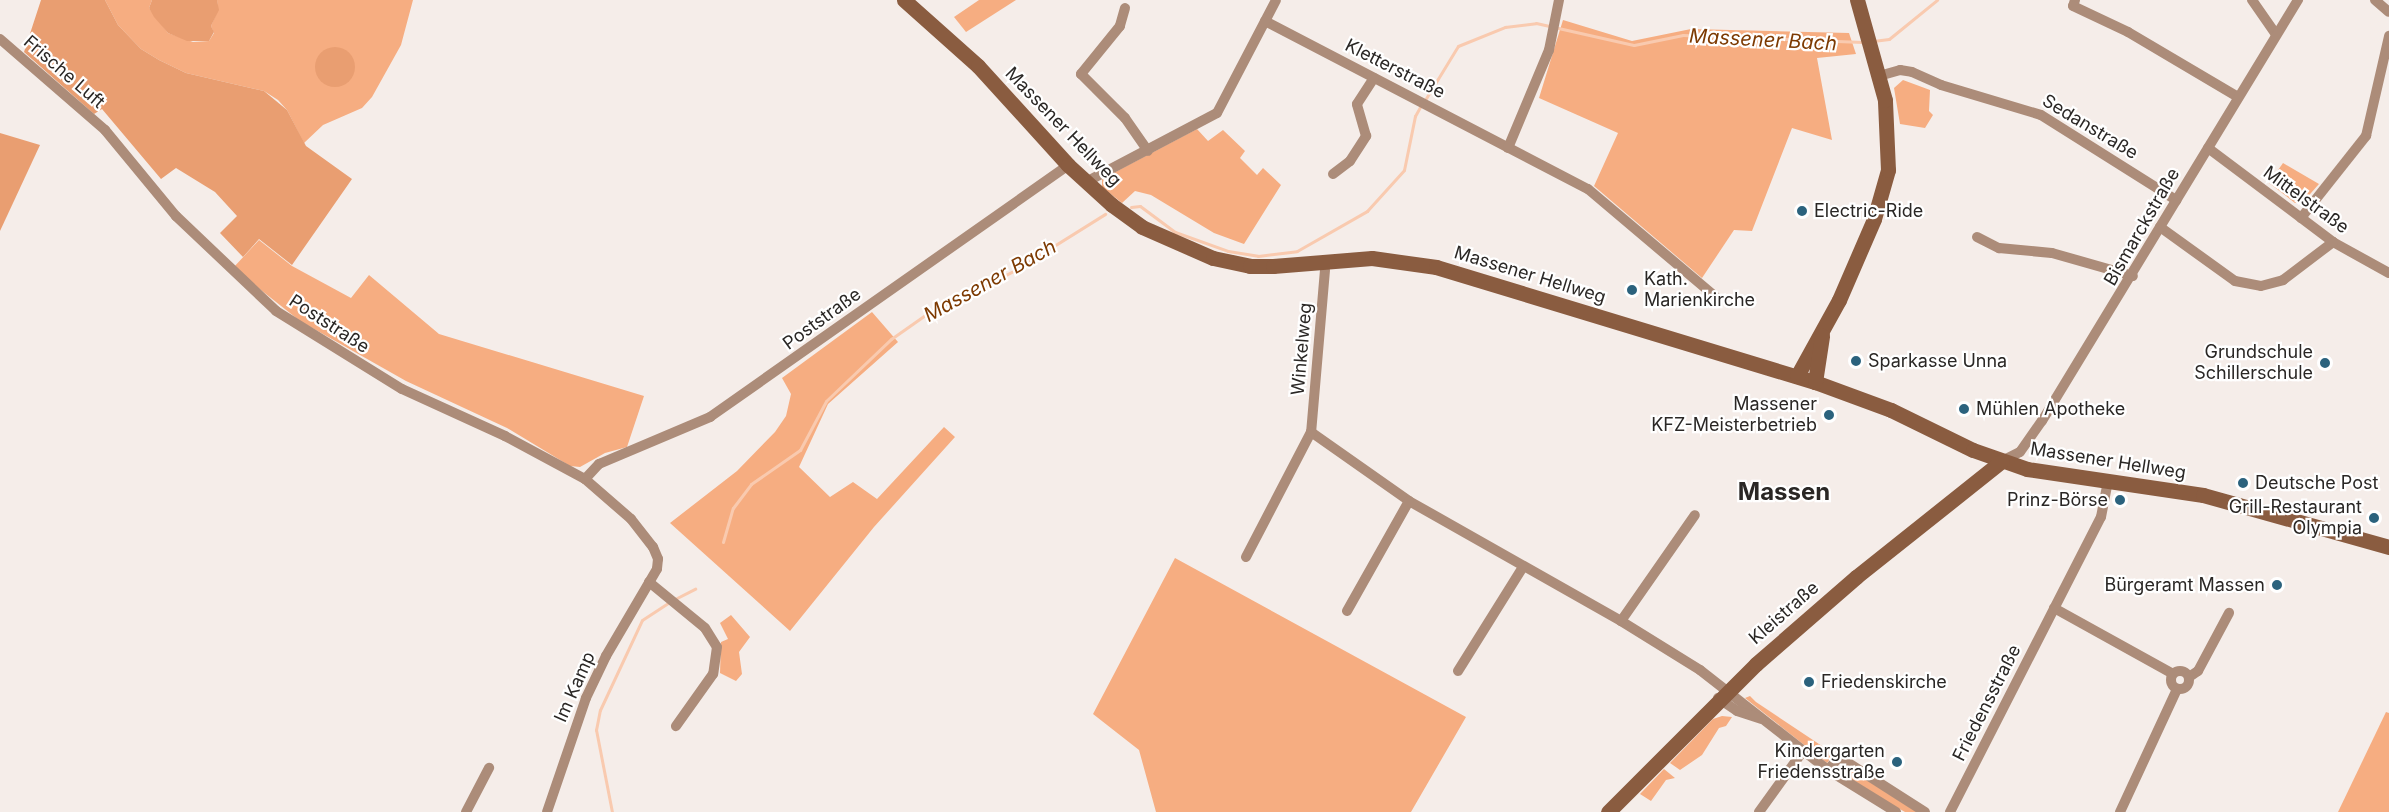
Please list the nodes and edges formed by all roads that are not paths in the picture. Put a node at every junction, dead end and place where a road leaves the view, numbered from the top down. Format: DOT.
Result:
graph roads {
  1 [pos="904,0"];
  2 [pos="1276,0"];
  3 [pos="1559,0"];
  4 [pos="1857,0"];
  5 [pos="2075,0"];
  6 [pos="2252,0"];
  7 [pos="2298,0"];
  8 [pos="2375,0"];
  9 [pos="1125,9"];
  10 [pos="2389,12"];
  11 [pos="1265,21"];
  12 [pos="2275,33"];
  13 [pos="2389,36"];
  14 [pos="0,39"];
  15 [pos="1879,76"];
  16 [pos="1374,78"];
  17 [pos="2238,97"];
  18 [pos="105,130"];
  19 [pos="1508,148"];
  20 [pos="2208,148"];
  21 [pos="1148,151"];
  22 [pos="1068,165"];
  23 [pos="1333,174"];
  24 [pos="1086,182"];
  25 [pos="2176,200"];
  26 [pos="2301,218"];
  27 [pos="2160,228"];
  28 [pos="1977,237"];
  29 [pos="2333,242"];
  30 [pos="1325,270"];
  31 [pos="2389,273"];
  32 [pos="2133,276"];
  33 [pos="1716,297"];
  34 [pos="1822,336"];
  35 [pos="1797,376"];
  36 [pos="1815,382"];
  37 [pos="1311,432"];
  38 [pos="2002,461"];
  39 [pos="585,479"];
  40 [pos="2108,482"];
  41 [pos="1409,501"];
  42 [pos="1695,515"];
  43 [pos="2389,547"];
  44 [pos="657,555"];
  45 [pos="1246,556"];
  46 [pos="1523,567"];
  47 [pos="649,582"];
  48 [pos="2054,608"];
  49 [pos="1347,611"];
  50 [pos="2229,613"];
  51 [pos="1622,621"];
  52 [pos="1458,671"];
  53 [pos="2173,674"];
  54 [pos="2189,677"];
  55 [pos="2177,689"];
  56 [pos="1723,694"];
  57 [pos="676,726"];
  58 [pos="1803,751"];
  59 [pos="489,768"];
  60 [pos="1828,770"];
  61 [pos="1889,810"];
  62 [pos="466,812"];
  63 [pos="547,812"];
  64 [pos="1608,812"];
  65 [pos="1759,812"];
  66 [pos="1925,812"];
  67 [pos="1950,812"];
  68 [pos="2120,812"];
  1 -- 22 [label="main road, Massener Hellweg"];
  2 -- 11 [label="street"];
  3 -- 19 [label="street"];
  4 -- 15 [label="main road"];
  5 -- 17 [label="street"];
  6 -- 12 [label="street"];
  7 -- 12 [label="street, Bismarckstraße"];
  8 -- 10 [label="street"];
  9 -- 21 [label="street"];
  11 -- 16 [label="street, Kletterstraße"];
  11 -- 21 [label="street"];
  12 -- 17 [label="street, Bismarckstraße"];
  13 -- 26 [label="street"];
  14 -- 18 [label="street, Frische Luft"];
  15 -- 25 [label="street, Sedanstraße"];
  15 -- 34 [label="main road"];
  16 -- 19 [label="street, Kletterstraße"];
  16 -- 23 [label="street"];
  17 -- 20 [label="street, Bismarckstraße"];
  18 -- 39 [label="street, Poststraße"];
  19 -- 33 [label="street, Kletterstraße"];
  20 -- 25 [label="street, Bismarckstraße"];
  20 -- 26 [label="street, Mittelstraße"];
  21 -- 24 [label="street"];
  22 -- 24 [label="main road, Massener Hellweg"];
  22 -- 39 [label="street, Poststraße"];
  24 -- 35 [label="main road, Massener Hellweg"];
  25 -- 27 [label="street, Bismarckstraße"];
  26 -- 29 [label="street, Mittelstraße"];
  27 -- 29 [label="street"];
  27 -- 32 [label="street, Bismarckstraße"];
  28 -- 32 [label="street"];
  29 -- 31 [label="street, Mittelstraße"];
  30 -- 37 [label="street, Winkelweg"];
  32 -- 38 [label="street, Bismarckstraße"];
  34 -- 35 [label="main road"];
  34 -- 36 [label="main road"];
  35 -- 36 [label="main road, Massener Hellweg"];
  36 -- 38 [label="main road, Massener Hellweg"];
  37 -- 41 [label="street"];
  37 -- 45 [label="street, Winkelweg"];
  38 -- 40 [label="main road, Massener Hellweg"];
  38 -- 56 [label="main road, Kleistraße"];
  39 -- 44 [label="street, Poststraße"];
  40 -- 43 [label="main road, Massener Hellweg"];
  40 -- 48 [label="street, Friedensstraße"];
  41 -- 46 [label="street"];
  41 -- 49 [label="street"];
  42 -- 51 [label="street"];
  44 -- 47 [label="street, Im Kamp"];
  46 -- 51 [label="street"];
  46 -- 52 [label="street"];
  47 -- 57 [label="street"];
  47 -- 63 [label="street, Im Kamp"];
  48 -- 53 [label="street"];
  48 -- 67 [label="street, Friedensstraße"];
  50 -- 54 [label="street"];
  51 -- 56 [label="street"];
  53 -- 54 [label="street"];
  53 -- 55 [label="street"];
  54 -- 55 [label="street"];
  55 -- 68 [label="street"];
  56 -- 58 [label="street"];
  56 -- 64 [label="main road, Kleistraße"];
  58 -- 60 [label="street"];
  58 -- 65 [label="street"];
  59 -- 62 [label="street"];
  60 -- 61 [label="street"];
  60 -- 66 [label="street"];
}
